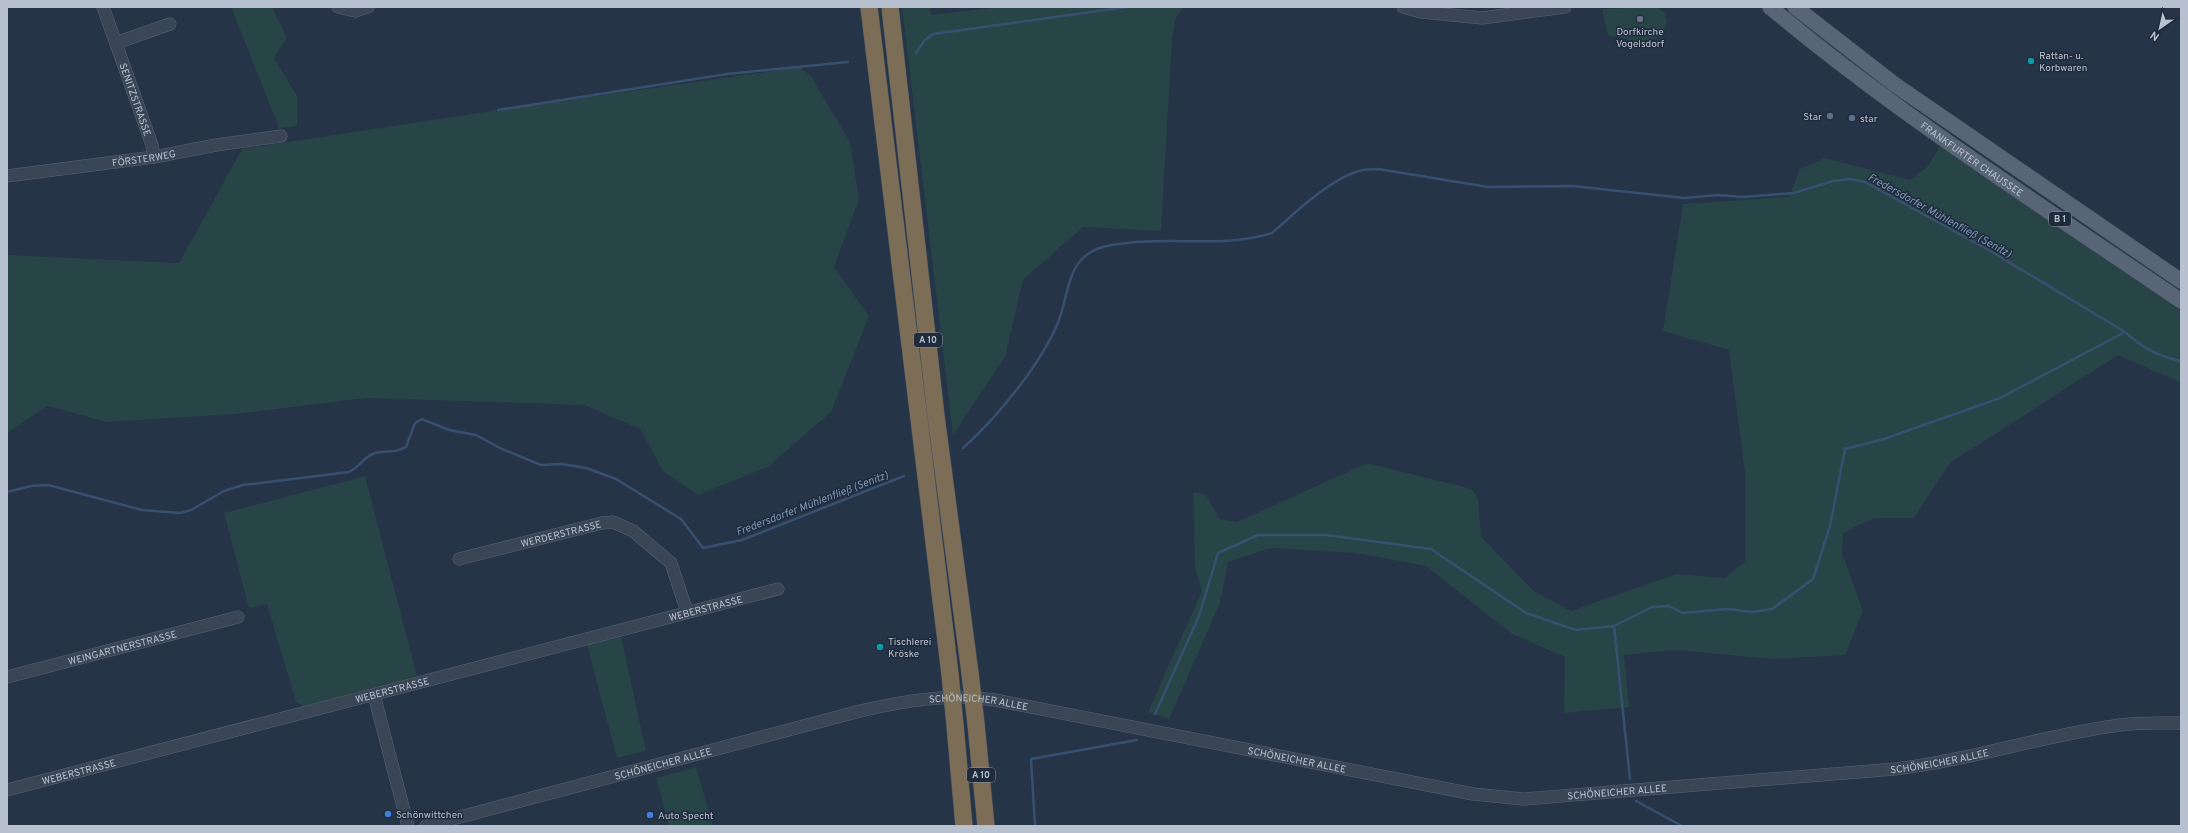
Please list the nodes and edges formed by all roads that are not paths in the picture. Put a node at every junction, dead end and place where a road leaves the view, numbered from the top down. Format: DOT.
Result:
graph roads {
  1 [pos="103,7"];
  2 [pos="338,7"];
  3 [pos="368,7"];
  4 [pos="869,7"];
  5 [pos="890,7"];
  6 [pos="1403,7"];
  7 [pos="1565,7"];
  8 [pos="1770,7"];
  9 [pos="1795,7"];
  10 [pos="170,24"];
  11 [pos="116,42"];
  12 [pos="281,136"];
  13 [pos="154,156"];
  14 [pos="7,176"];
  15 [pos="2181,281"];
  16 [pos="2181,301"];
  17 [pos="459,559"];
  18 [pos="778,589"];
  19 [pos="687,612"];
  20 [pos="238,617"];
  21 [pos="7,677"];
  22 [pos="374,695"];
  23 [pos="2181,723"];
  24 [pos="7,790"];
  25 [pos="408,826"];
  26 [pos="426,826"];
  27 [pos="964,826"];
  28 [pos="986,826"];
  1 -- 11 [label="street, SENITZSTRASSE"];
  2 -- 3 [label="street"];
  4 -- 27 [label="highway, A 10, bridge"];
  5 -- 28 [label="highway, A 10, bridge"];
  6 -- 7 [label="street"];
  8 -- 16 [label="main road, FRANKFURTER CHAUSSEE / B 1"];
  9 -- 15 [label="main road, FRANKFURTER CHAUSSEE / B 1"];
  10 -- 11 [label="street"];
  11 -- 13 [label="street, SENITZSTRASSE"];
  12 -- 13 [label="street, FÖRSTERWEG"];
  13 -- 14 [label="street, FÖRSTERWEG"];
  17 -- 19 [label="street, WERDERSTRASSE"];
  18 -- 19 [label="street, WEBERSTRASSE"];
  19 -- 22 [label="street, WEBERSTRASSE"];
  20 -- 21 [label="street, WEINGARTNERSTRASSE"];
  22 -- 24 [label="street, WEBERSTRASSE"];
  22 -- 25 [label="street"];
  23 -- 26 [label="street, SCHÖNEICHER ALLEE"];
}
